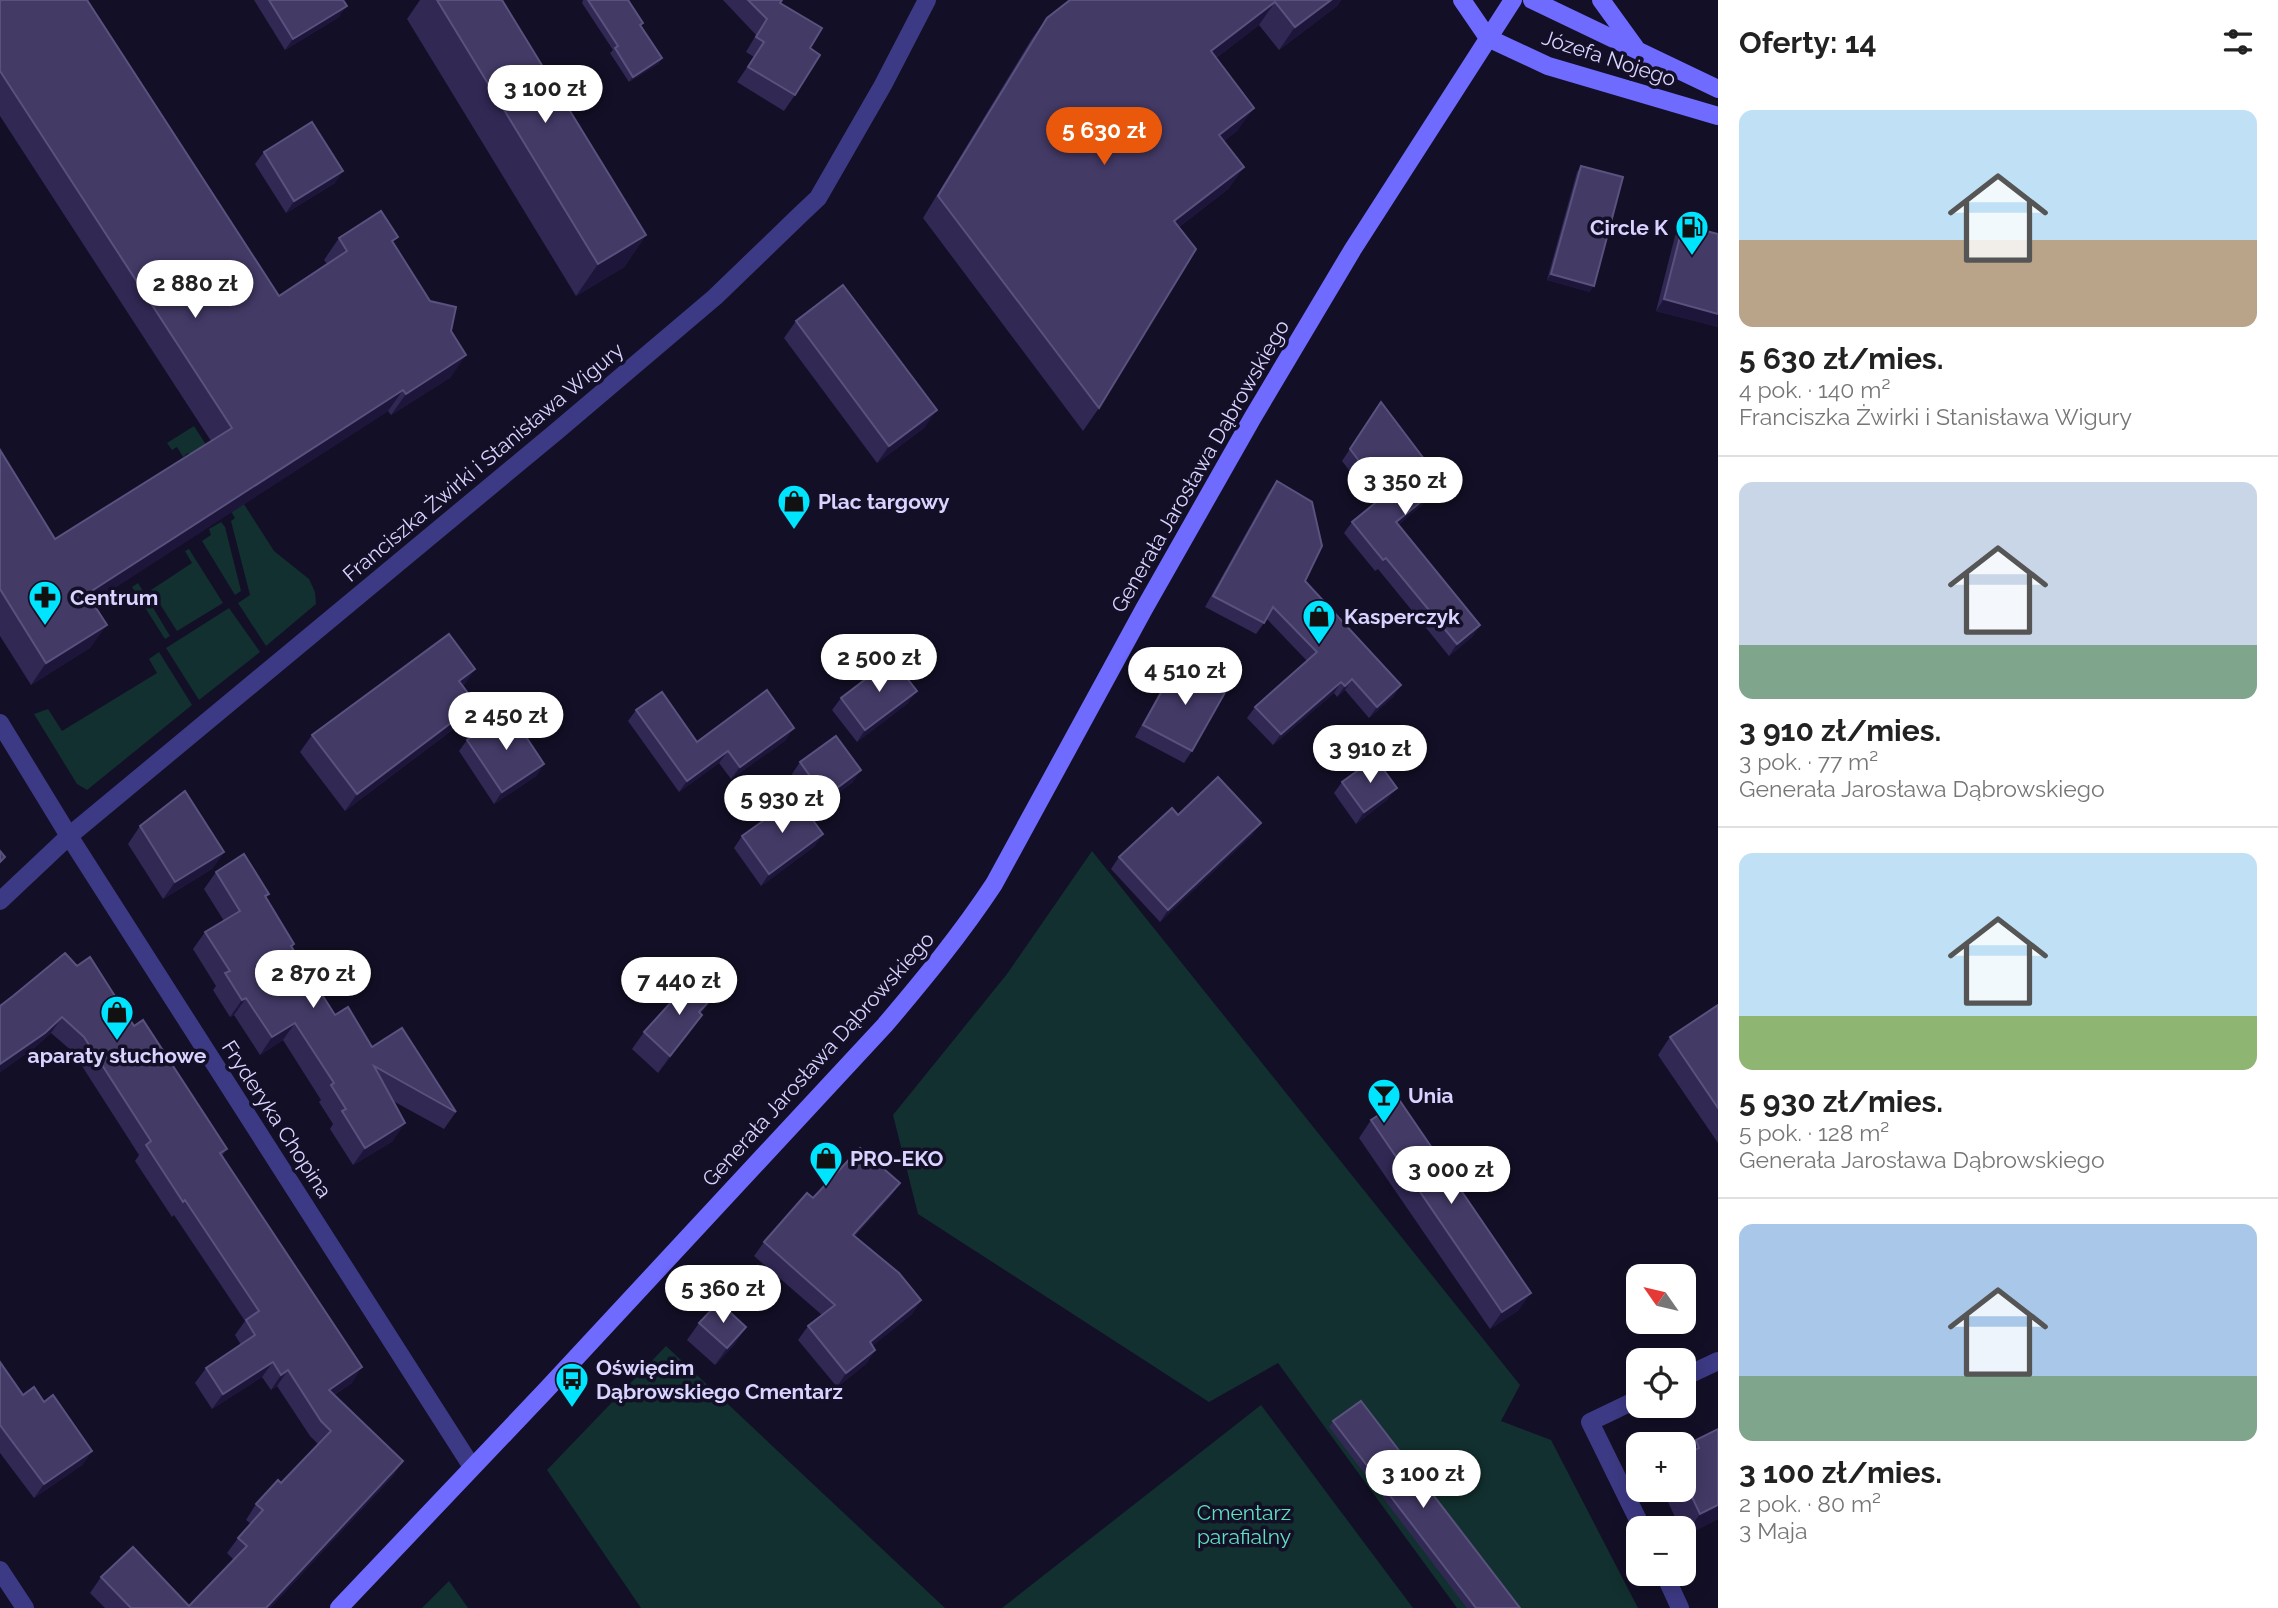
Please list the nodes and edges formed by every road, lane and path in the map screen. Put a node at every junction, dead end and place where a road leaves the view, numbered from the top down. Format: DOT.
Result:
graph roads {
  1 [pos="927,0"];
  2 [pos="1462,0"];
  3 [pos="1513,0"];
  4 [pos="1532,0"];
  5 [pos="1601,0"];
  6 [pos="1488,38"];
  7 [pos="1637,50"];
  8 [pos="1718,89"];
  9 [pos="1718,116"];
  10 [pos="0,723"];
  11 [pos="69,836"];
  12 [pos="0,901"];
  13 [pos="1718,1361"];
  14 [pos="1696,1371"];
  15 [pos="1626,1405"];
  16 [pos="472,1467"];
  17 [pos="1636,1516"];
  18 [pos="0,1570"];
  19 [pos="1670,1586"];
  20 [pos="25,1608"];
  21 [pos="339,1608"];
  22 [pos="1681,1608"];
  1 -- 11 [label="street, Franciszka Żwirki i Stanisława Wigury"];
  2 -- 6 [label="street"];
  3 -- 6 [label="street, Generała Jarosława Dąbrowskiego"];
  4 -- 7 [label="street, Józefa Nojego"];
  5 -- 7 [label="street"];
  6 -- 9 [label="street, Józefa Nojego"];
  6 -- 16 [label="street, Generała Jarosława Dąbrowskiego"];
  7 -- 8 [label="street, Józefa Nojego"];
  10 -- 11 [label="street, Fryderyka Chopina"];
  11 -- 12 [label="street, Franciszka Żwirki i Stanisława Wigury"];
  11 -- 16 [label="street, Fryderyka Chopina"];
  13 -- 14 [label="street"];
  15 -- 17 [label="street"];
  16 -- 21 [label="street, Generała Jarosława Dąbrowskiego"];
  18 -- 20 [label="street"];
  19 -- 22 [label="street"];
}
